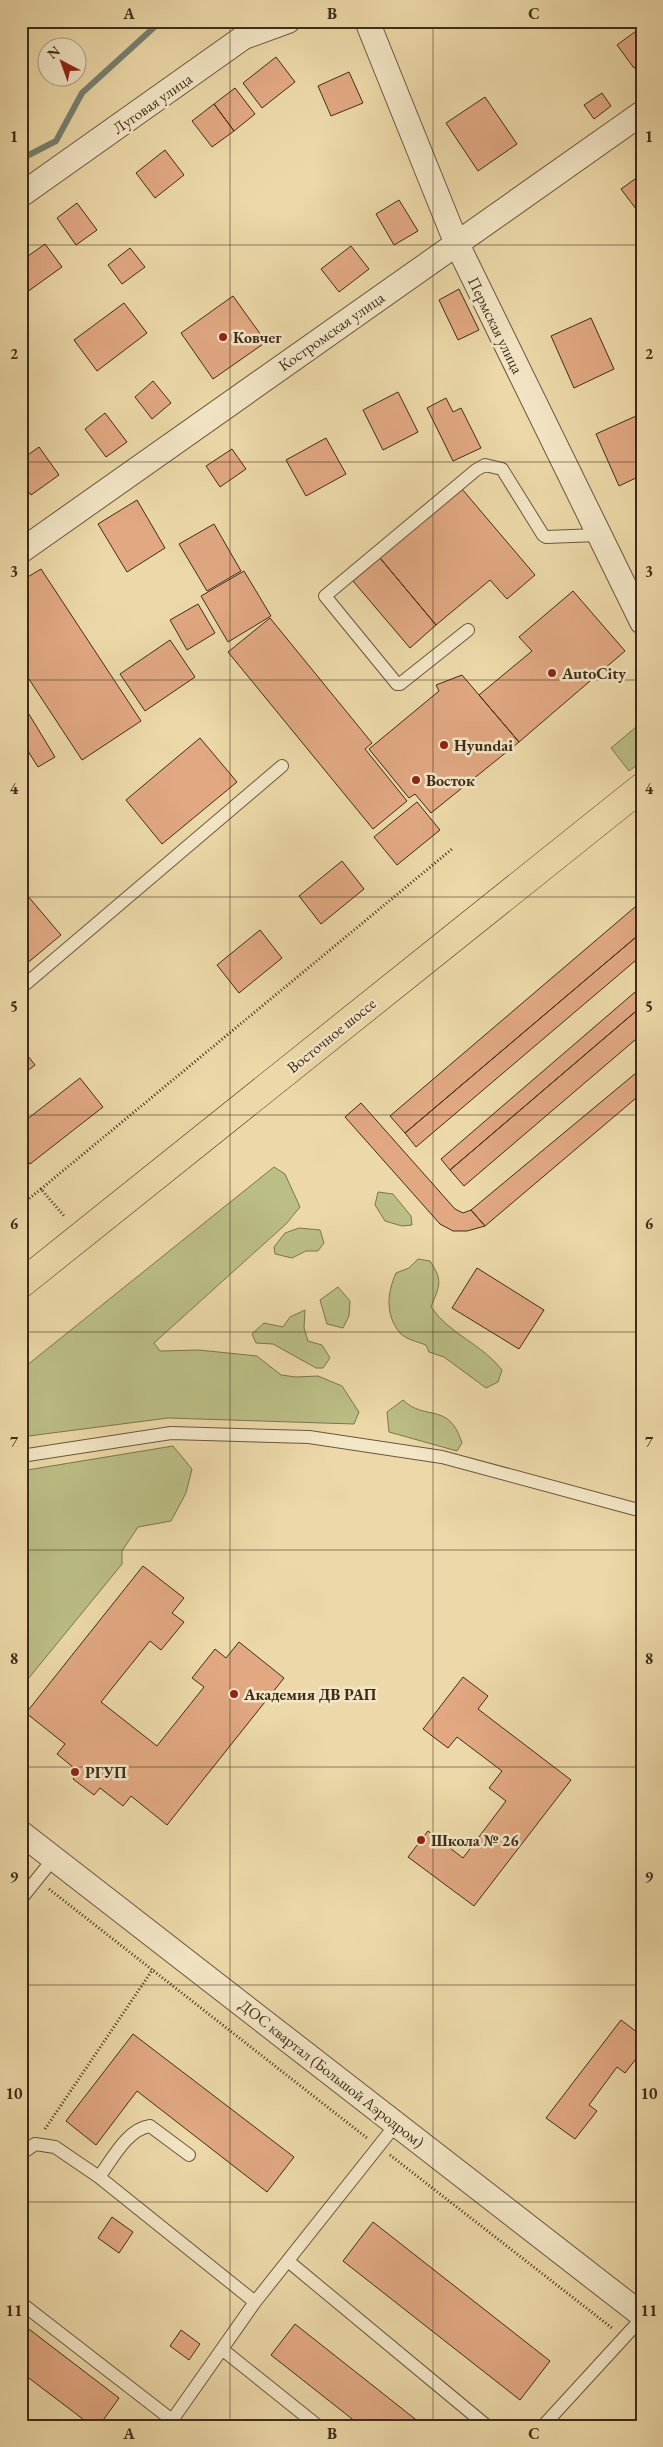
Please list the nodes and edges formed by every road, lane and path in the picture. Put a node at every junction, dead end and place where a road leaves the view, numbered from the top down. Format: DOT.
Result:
graph roads {
  1 [pos="288,21"];
  2 [pos="368,21"];
  3 [pos="642,113"];
  4 [pos="21,195"];
  5 [pos="456,242"];
  6 [pos="598,535"];
  7 [pos="21,551"];
  8 [pos="642,622"];
  9 [pos="468,630"];
  10 [pos="282,766"];
  11 [pos="642,787"];
  12 [pos="452,849"];
  13 [pos="21,988"];
  14 [pos="41,1189"];
  15 [pos="21,1205"];
  16 [pos="64,1216"];
  17 [pos="21,1284"];
  18 [pos="21,1456"];
  19 [pos="642,1511"];
  20 [pos="21,1833"];
  21 [pos="54,1858"];
  22 [pos="37,1879"];
  23 [pos="21,1898"];
  24 [pos="168,1947"];
  25 [pos="152,1970"];
  26 [pos="397,2122"];
  27 [pos="35,2144"];
  28 [pos="378,2146"];
  29 [pos="21,2154"];
  30 [pos="189,2155"];
  31 [pos="99,2177"];
  32 [pos="288,2260"];
  33 [pos="256,2302"];
  34 [pos="21,2303"];
  35 [pos="642,2316"];
  36 [pos="623,2338"];
  37 [pos="223,2350"];
  38 [pos="642,2352"];
  39 [pos="170,2423"];
  40 [pos="318,2426"];
  41 [pos="487,2426"];
  42 [pos="543,2426"];
  1 -- 4 [label="street, Луговая улица"];
  2 -- 5 [label="street, Пермская улица"];
  3 -- 5 [label="street, Костромская улица"];
  5 -- 6 [label="street, Пермская улица"];
  5 -- 7 [label="street, Костромская улица"];
  6 -- 8 [label="street, Пермская улица"];
  6 -- 9 [label="lane"];
  10 -- 13 [label="lane"];
  11 -- 17 [label="main road, Восточное шоссе"];
  12 -- 14 [label="path"];
  14 -- 15 [label="path"];
  14 -- 16 [label="path"];
  18 -- 19 [label="lane"];
  20 -- 21 [label="street, ДОС квартал (Большой Аэродром)"];
  21 -- 22 [label="lane"];
  21 -- 24 [label="street, ДОС квартал (Большой Аэродром)"];
  22 -- 23 [label="lane"];
  22 -- 25 [label="path"];
  24 -- 25 [label="path"];
  24 -- 26 [label="street, ДОС квартал (Большой Аэродром)"];
  25 -- 27 [label="path"];
  25 -- 28 [label="path"];
  26 -- 28 [label="lane"];
  26 -- 35 [label="street, ДОС квартал (Большой Аэродром)"];
  27 -- 29 [label="lane"];
  27 -- 31 [label="lane"];
  28 -- 32 [label="lane"];
  28 -- 36 [label="path"];
  30 -- 31 [label="lane"];
  31 -- 33 [label="lane"];
  32 -- 33 [label="lane"];
  32 -- 41 [label="lane"];
  33 -- 37 [label="lane"];
  34 -- 39 [label="lane"];
  35 -- 36 [label="lane"];
  36 -- 38 [label="path"];
  36 -- 42 [label="lane"];
  37 -- 39 [label="lane"];
  37 -- 40 [label="lane"];
}
